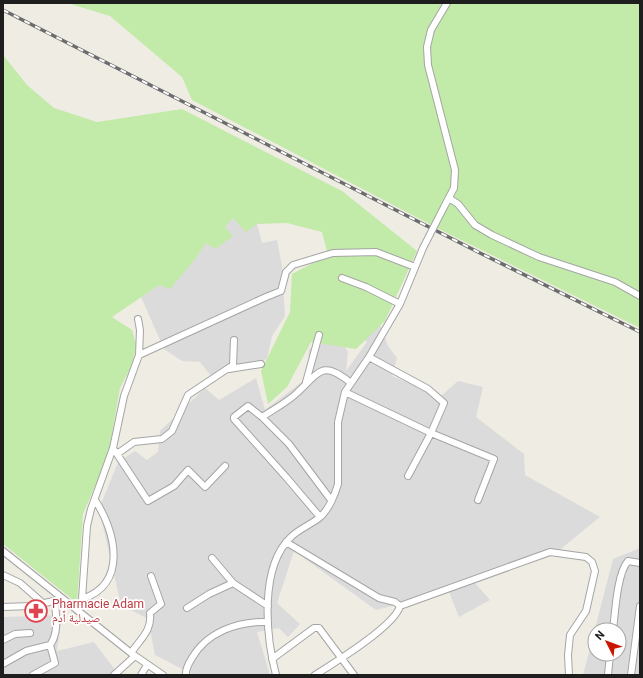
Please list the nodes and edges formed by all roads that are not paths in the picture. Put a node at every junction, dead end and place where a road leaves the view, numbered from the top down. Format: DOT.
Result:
graph roads {
  1 [pos="447,3"];
  2 [pos="448,198"];
  3 [pos="415,267"];
  4 [pos="342,278"];
  5 [pos="640,296"];
  6 [pos="400,304"];
  7 [pos="138,319"];
  8 [pos="319,335"];
  9 [pos="234,340"];
  10 [pos="139,355"];
  11 [pos="369,357"];
  12 [pos="261,364"];
  13 [pos="229,369"];
  14 [pos="351,383"];
  15 [pos="305,384"];
  16 [pos="346,392"];
  17 [pos="262,417"];
  18 [pos="432,433"];
  19 [pos="113,448"];
  20 [pos="117,454"];
  21 [pos="225,466"];
  22 [pos="408,476"];
  23 [pos="95,500"];
  24 [pos="332,500"];
  25 [pos="478,500"];
  26 [pos="320,517"];
  27 [pos="286,542"];
  28 [pos="3,551"];
  29 [pos="212,558"];
  30 [pos="640,563"];
  31 [pos="3,575"];
  32 [pos="151,576"];
  33 [pos="233,583"];
  34 [pos="62,597"];
  35 [pos="82,599"];
  36 [pos="55,602"];
  37 [pos="44,604"];
  38 [pos="268,606"];
  39 [pos="400,606"];
  40 [pos="640,606"];
  41 [pos="3,607"];
  42 [pos="187,608"];
  43 [pos="78,610"];
  44 [pos="267,622"];
  45 [pos="614,622"];
  46 [pos="30,633"];
  47 [pos="3,640"];
  48 [pos="50,646"];
  49 [pos="133,654"];
  50 [pos="342,658"];
  51 [pos="272,659"];
  52 [pos="609,662"];
  53 [pos="3,664"];
  54 [pos="147,665"];
  55 [pos="33,675"];
  56 [pos="114,675"];
  57 [pos="141,675"];
  58 [pos="163,675"];
  59 [pos="186,675"];
  60 [pos="276,675"];
  61 [pos="316,675"];
  62 [pos="354,675"];
  63 [pos="569,675"];
  64 [pos="608,675"];
  65 [pos="631,675"];
  1 -- 2 [label="street"];
  2 -- 3 [label="street, bridge"];
  2 -- 5 [label="street"];
  3 -- 6 [label="street"];
  3 -- 10 [label="street"];
  4 -- 6 [label="street"];
  6 -- 11 [label="street"];
  7 -- 10 [label="street"];
  8 -- 15 [label="street"];
  9 -- 13 [label="street"];
  10 -- 19 [label="street"];
  11 -- 14 [label="street"];
  11 -- 18 [label="street"];
  12 -- 13 [label="street"];
  13 -- 20 [label="street"];
  14 -- 15 [label="street"];
  14 -- 16 [label="street"];
  15 -- 17 [label="street"];
  16 -- 18 [label="street"];
  16 -- 24 [label="street"];
  17 -- 24 [label="street"];
  17 -- 26 [label="street"];
  18 -- 22 [label="street"];
  18 -- 25 [label="street"];
  19 -- 20 [label="street"];
  19 -- 23 [label="street"];
  20 -- 21 [label="street"];
  23 -- 35 [label="street"];
  23 -- 35 [label="street"];
  24 -- 26 [label="street"];
  26 -- 27 [label="street"];
  27 -- 38 [label="street"];
  27 -- 39 [label="street"];
  28 -- 34 [label="street"];
  29 -- 33 [label="street"];
  30 -- 45 [label="street"];
  31 -- 37 [label="street"];
  32 -- 49 [label="street"];
  33 -- 38 [label="street"];
  33 -- 42 [label="street"];
  34 -- 36 [label="street"];
  34 -- 43 [label="street"];
  35 -- 43 [label="street"];
  36 -- 37 [label="street"];
  36 -- 48 [label="street"];
  37 -- 41 [label="street"];
  38 -- 44 [label="street"];
  39 -- 50 [label="street"];
  39 -- 63 [label="street"];
  40 -- 65 [label="street"];
  43 -- 49 [label="street"];
  44 -- 51 [label="street"];
  44 -- 59 [label="street"];
  46 -- 47 [label="street"];
  48 -- 53 [label="street"];
  48 -- 55 [label="street"];
  49 -- 54 [label="street"];
  49 -- 56 [label="street"];
  50 -- 51 [label="street"];
  50 -- 61 [label="street"];
  50 -- 62 [label="street"];
  51 -- 60 [label="street"];
  52 -- 64 [label="street"];
  54 -- 57 [label="street"];
  54 -- 58 [label="street"];
}
